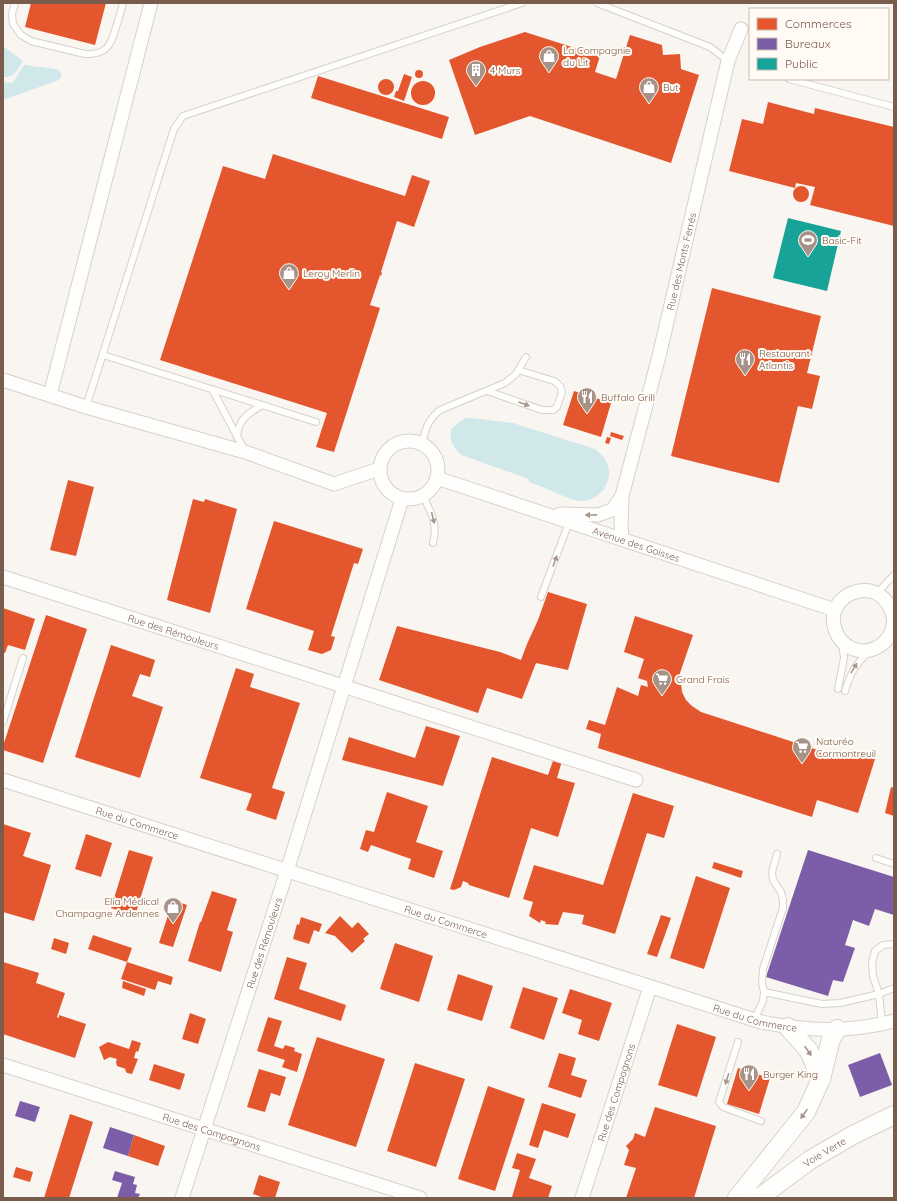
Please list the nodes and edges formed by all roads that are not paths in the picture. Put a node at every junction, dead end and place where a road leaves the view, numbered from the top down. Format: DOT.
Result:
graph roads {
  1 [pos="15,3"];
  2 [pos="123,3"];
  3 [pos="151,3"];
  4 [pos="522,3"];
  5 [pos="597,3"];
  6 [pos="742,29"];
  7 [pos="728,62"];
  8 [pos="793,80"];
  9 [pos="894,107"];
  10 [pos="103,355"];
  11 [pos="526,357"];
  12 [pos="518,370"];
  13 [pos="3,380"];
  14 [pos="212,389"];
  15 [pos="487,391"];
  16 [pos="50,395"];
  17 [pos="262,405"];
  18 [pos="86,407"];
  19 [pos="316,422"];
  20 [pos="237,437"];
  21 [pos="422,444"];
  22 [pos="245,452"];
  23 [pos="379,468"];
  24 [pos="437,478"];
  25 [pos="423,496"];
  26 [pos="622,496"];
  27 [pos="402,499"];
  28 [pos="545,514"];
  29 [pos="569,522"];
  30 [pos="622,539"];
  31 [pos="433,543"];
  32 [pos="894,575"];
  33 [pos="3,577"];
  34 [pos="877,594"];
  35 [pos="542,597"];
  36 [pos="835,610"];
  37 [pos="894,616"];
  38 [pos="842,642"];
  39 [pos="894,643"];
  40 [pos="876,648"];
  41 [pos="23,658"];
  42 [pos="345,686"];
  43 [pos="3,722"];
  44 [pos="3,780"];
  45 [pos="636,780"];
  46 [pos="777,854"];
  47 [pos="876,858"];
  48 [pos="894,864"];
  49 [pos="287,871"];
  50 [pos="894,944"];
  51 [pos="650,987"];
  52 [pos="894,988"];
  53 [pos="764,992"];
  54 [pos="879,994"];
  55 [pos="754,1020"];
  56 [pos="888,1022"];
  57 [pos="788,1027"];
  58 [pos="838,1030"];
  59 [pos="738,1042"];
  60 [pos="3,1065"];
  61 [pos="821,1079"];
  62 [pos="894,1115"];
  63 [pos="761,1121"];
  64 [pos="894,1122"];
  65 [pos="204,1129"];
  66 [pos="182,1198"];
  67 [pos="420,1198"];
  68 [pos="582,1198"];
  69 [pos="737,1198"];
  70 [pos="759,1198"];
  71 [pos="769,1198"];
  1 -- 2 [label="lane"];
  3 -- 16 [label="street"];
  4 -- 10 [label="lane"];
  5 -- 7 [label="lane"];
  6 -- 7 [label="street, Rue des Monts Ferrés"];
  7 -- 26 [label="street, Rue des Monts Ferrés"];
  8 -- 9 [label="lane"];
  10 -- 14 [label="lane"];
  10 -- 18 [label="lane"];
  11 -- 12 [label="lane"];
  12 -- 15 [label="lane"];
  15 -- 12 [label="lane, one-way"];
  13 -- 16 [label="street"];
  14 -- 17 [label="lane"];
  14 -- 20 [label="lane"];
  15 -- 21 [label="lane"];
  16 -- 18 [label="street"];
  17 -- 19 [label="lane"];
  17 -- 20 [label="lane"];
  18 -- 22 [label="street"];
  20 -- 22 [label="lane"];
  21 -- 23 [label="street"];
  21 -- 24 [label="street"];
  22 -- 23 [label="street"];
  23 -- 27 [label="street"];
  24 -- 25 [label="street"];
  24 -- 28 [label="street, Avenue des Goisses"];
  25 -- 27 [label="street"];
  25 -- 31 [label="lane, one-way"];
  26 -- 28 [label="street, Rue des Monts Ferrés, one-way"];
  26 -- 30 [label="street, Rue des Monts Ferrés"];
  27 -- 42 [label="street, Rue des Rémouleurs"];
  28 -- 29 [label="street, Avenue des Goisses"];
  29 -- 30 [label="street, Avenue des Goisses"];
  35 -- 29 [label="lane, one-way"];
  30 -- 36 [label="street, Avenue des Goisses"];
  32 -- 34 [label="lane"];
  33 -- 42 [label="street, Rue des Rémouleurs"];
  34 -- 36 [label="street"];
  34 -- 37 [label="street"];
  36 -- 38 [label="street"];
  37 -- 40 [label="street"];
  38 -- 40 [label="street"];
  38 -- 40 [label="lane, one-way"];
  39 -- 40 [label="street"];
  41 -- 43 [label="lane"];
  42 -- 45 [label="street"];
  42 -- 49 [label="street, Rue des Rémouleurs"];
  44 -- 49 [label="street, Rue du Commerce"];
  46 -- 53 [label="lane"];
  47 -- 48 [label="lane"];
  49 -- 51 [label="street, Rue du Commerce"];
  49 -- 65 [label="street, Rue des Rémouleurs"];
  50 -- 54 [label="lane"];
  51 -- 55 [label="street, Rue du Commerce"];
  51 -- 68 [label="street, Rue des Compagnons"];
  52 -- 54 [label="lane"];
  53 -- 54 [label="lane"];
  53 -- 55 [label="lane"];
  54 -- 56 [label="lane"];
  55 -- 57 [label="street, Rue du Commerce"];
  56 -- 58 [label="street, Rue du Commerce"];
  57 -- 58 [label="street, Rue du Commerce"];
  57 -- 61 [label="main road, one-way"];
  58 -- 61 [label="main road"];
  59 -- 63 [label="lane, one-way"];
  60 -- 65 [label="street, Rue des Compagnons"];
  61 -- 69 [label="main road, one-way"];
  62 -- 70 [label="main road, Voie Verte"];
  64 -- 71 [label="main road, Voie Verte"];
  65 -- 66 [label="street, Rue des Rémouleurs"];
  65 -- 67 [label="street, Rue des Compagnons"];
}
